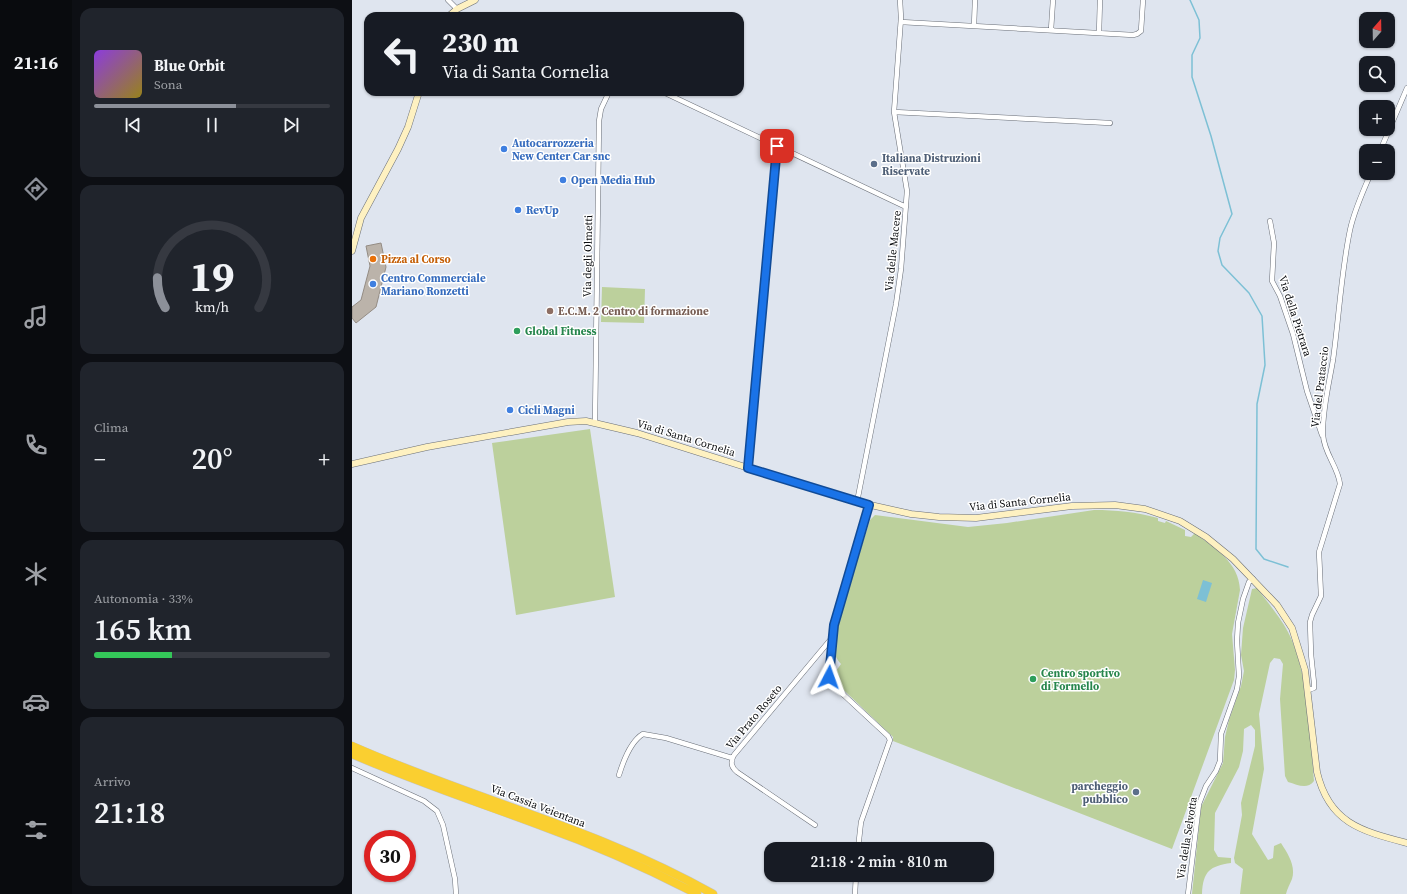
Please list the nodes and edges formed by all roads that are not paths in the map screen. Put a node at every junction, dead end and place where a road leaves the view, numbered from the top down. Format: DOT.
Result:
graph roads {
  1 [pos="448,0"];
  2 [pos="475,0"];
  3 [pos="900,0"];
  4 [pos="975,0"];
  5 [pos="1053,0"];
  6 [pos="1100,0"];
  7 [pos="1143,0"];
  8 [pos="457,9"];
  9 [pos="454,12"];
  10 [pos="901,22"];
  11 [pos="974,26"];
  12 [pos="1051,30"];
  13 [pos="1098,33"];
  14 [pos="1407,88"];
  15 [pos="418,96"];
  16 [pos="607,96"];
  17 [pos="671,96"];
  18 [pos="894,112"];
  19 [pos="1110,123"];
  20 [pos="1383,144"];
  21 [pos="777,146"];
  22 [pos="1368,180"];
  23 [pos="906,207"];
  24 [pos="1270,222"];
  25 [pos="352,251"];
  26 [pos="595,423"];
  27 [pos="1323,437"];
  28 [pos="352,464"];
  29 [pos="748,468"];
  30 [pos="856,502"];
  31 [pos="869,505"];
  32 [pos="1253,579"];
  33 [pos="831,639"];
  34 [pos="1308,690"];
  35 [pos="352,746"];
  36 [pos="352,754"];
  37 [pos="732,758"];
  38 [pos="352,768"];
  39 [pos="619,775"];
  40 [pos="815,825"];
  41 [pos="859,842"];
  42 [pos="1407,843"];
  43 [pos="856,882"];
  44 [pos="456,894"];
  45 [pos="697,894"];
  46 [pos="713,894"];
  47 [pos="855,894"];
  48 [pos="1188,894"];
  1 -- 8 [label="street"];
  2 -- 8 [label="street"];
  3 -- 10 [label="street, Via delle Macere"];
  4 -- 11 [label="street"];
  5 -- 12 [label="street"];
  6 -- 13 [label="street"];
  7 -- 13 [label="street"];
  8 -- 9 [label="street"];
  10 -- 11 [label="street"];
  10 -- 18 [label="street, Via delle Macere"];
  11 -- 12 [label="street"];
  12 -- 13 [label="street"];
  14 -- 20 [label="street"];
  15 -- 25 [label="street"];
  16 -- 26 [label="street, Via degli Olmetti"];
  17 -- 21 [label="street"];
  18 -- 19 [label="street"];
  18 -- 23 [label="street, Via delle Macere"];
  21 -- 23 [label="street"];
  21 -- 29 [label="street"];
  22 -- 27 [label="street, Via del Prataccio"];
  23 -- 30 [label="street, Via delle Macere"];
  24 -- 27 [label="street, Via della Pietrara"];
  26 -- 28 [label="street, Via di Santa Cornelia"];
  26 -- 29 [label="street, Via di Santa Cornelia"];
  27 -- 34 [label="street, Via del Prataccio"];
  29 -- 30 [label="street, Via di Santa Cornelia"];
  30 -- 31 [label="street, Via di Santa Cornelia"];
  31 -- 32 [label="street, Via di Santa Cornelia"];
  31 -- 33 [label="street, Via Prato Roseto"];
  32 -- 34 [label="street, Via di Santa Cornelia"];
  32 -- 48 [label="street, Via della Selvotta"];
  33 -- 37 [label="street, Via Prato Roseto"];
  33 -- 41 [label="street, Via Prato Roseto"];
  34 -- 42 [label="street"];
  35 -- 46 [label="highway, Via Cassia Veientana"];
  36 -- 45 [label="highway, Via Cassia Veientana"];
  37 -- 39 [label="street"];
  37 -- 40 [label="street, Via Prato Roseto"];
  38 -- 44 [label="street"];
  43 -- 47 [label="street"];
}
